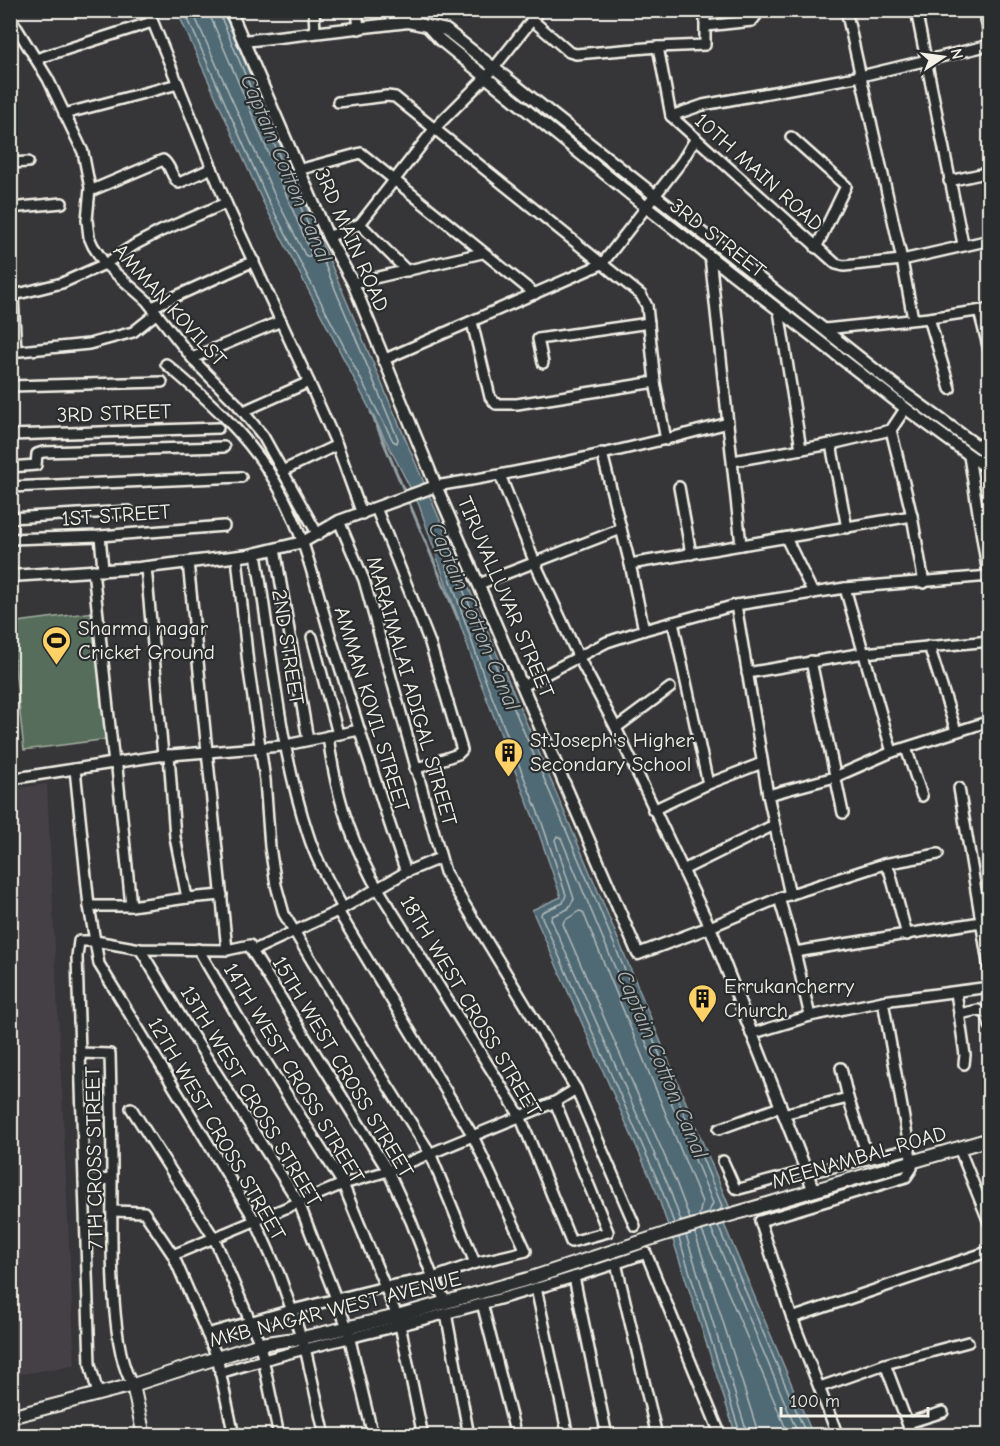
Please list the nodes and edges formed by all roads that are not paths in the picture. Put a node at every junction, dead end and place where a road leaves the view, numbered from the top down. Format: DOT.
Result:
graph roads {
  1 [pos="148,10"];
  2 [pos="230,10"];
  3 [pos="314,10"];
  4 [pos="357,10"];
  5 [pos="414,10"];
  6 [pos="540,10"];
  7 [pos="705,10"];
  8 [pos="756,10"];
  9 [pos="846,10"];
  10 [pos="916,10"];
  11 [pos="984,10"];
  12 [pos="10,17"];
  13 [pos="531,20"];
  14 [pos="153,22"];
  15 [pos="416,24"];
  16 [pos="706,26"];
  17 [pos="429,28"];
  18 [pos="359,29"];
  19 [pos="315,32"];
  20 [pos="990,39"];
  21 [pos="244,41"];
  22 [pos="990,45"];
  23 [pos="658,48"];
  24 [pos="36,59"];
  25 [pos="927,60"];
  26 [pos="494,66"];
  27 [pos="861,76"];
  28 [pos="485,77"];
  29 [pos="178,84"];
  30 [pos="338,102"];
  31 [pos="64,114"];
  32 [pos="671,116"];
  33 [pos="435,128"];
  34 [pos="791,137"];
  35 [pos="696,138"];
  36 [pos="28,162"];
  37 [pos="10,163"];
  38 [pos="212,168"];
  39 [pos="298,170"];
  40 [pos="990,172"];
  41 [pos="393,180"];
  42 [pos="949,181"];
  43 [pos="90,191"];
  44 [pos="654,196"];
  45 [pos="62,203"];
  46 [pos="226,203"];
  47 [pos="646,207"];
  48 [pos="10,208"];
  49 [pos="360,224"];
  50 [pos="327,237"];
  51 [pos="990,240"];
  52 [pos="963,244"];
  53 [pos="816,248"];
  54 [pos="482,252"];
  55 [pos="710,256"];
  56 [pos="902,260"];
  57 [pos="254,261"];
  58 [pos="105,264"];
  59 [pos="602,264"];
  60 [pos="407,271"];
  61 [pos="353,283"];
  62 [pos="536,294"];
  63 [pos="12,296"];
  64 [pos="990,309"];
  65 [pos="154,310"];
  66 [pos="779,311"];
  67 [pos="979,311"];
  68 [pos="929,318"];
  69 [pos="913,319"];
  70 [pos="281,321"];
  71 [pos="472,321"];
  72 [pos="649,323"];
  73 [pos="825,329"];
  74 [pos="13,352"];
  75 [pos="990,354"];
  76 [pos="192,358"];
  77 [pos="383,360"];
  78 [pos="543,363"];
  79 [pos="166,364"];
  80 [pos="162,382"];
  81 [pos="309,382"];
  82 [pos="656,382"];
  83 [pos="10,386"];
  84 [pos="950,389"];
  85 [pos="905,409"];
  86 [pos="244,411"];
  87 [pos="728,423"];
  88 [pos="218,428"];
  89 [pos="891,430"];
  90 [pos="10,435"];
  91 [pos="666,440"];
  92 [pos="831,444"];
  93 [pos="337,445"];
  94 [pos="224,447"];
  95 [pos="801,449"];
  96 [pos="602,453"];
  97 [pos="990,455"];
  98 [pos="969,456"];
  99 [pos="733,461"];
  100 [pos="10,467"];
  101 [pos="990,470"];
  102 [pos="282,471"];
  103 [pos="500,475"];
  104 [pos="241,477"];
  105 [pos="10,487"];
  106 [pos="679,487"];
  107 [pos="432,488"];
  108 [pos="376,508"];
  109 [pos="129,511"];
  110 [pos="362,514"];
  111 [pos="912,516"];
  112 [pos="10,518"];
  113 [pos="339,521"];
  114 [pos="224,526"];
  115 [pos="847,528"];
  116 [pos="621,529"];
  117 [pos="318,535"];
  118 [pos="100,536"];
  119 [pos="786,538"];
  120 [pos="10,540"];
  121 [pos="303,542"];
  122 [pos="741,545"];
  123 [pos="275,549"];
  124 [pos="256,554"];
  125 [pos="691,554"];
  126 [pos="237,557"];
  127 [pos="188,562"];
  128 [pos="535,563"];
  129 [pos="630,564"];
  130 [pos="146,567"];
  131 [pos="98,570"];
  132 [pos="10,576"];
  133 [pos="989,577"];
  134 [pos="924,583"];
  135 [pos="479,584"];
  136 [pos="990,587"];
  137 [pos="845,588"];
  138 [pos="813,593"];
  139 [pos="736,605"];
  140 [pos="673,622"];
  141 [pos="644,630"];
  142 [pos="312,637"];
  143 [pos="990,641"];
  144 [pos="929,646"];
  145 [pos="864,653"];
  146 [pos="578,656"];
  147 [pos="811,661"];
  148 [pos="747,673"];
  149 [pos="523,686"];
  150 [pos="670,688"];
  151 [pos="990,721"];
  152 [pos="615,728"];
  153 [pos="359,730"];
  154 [pos="956,731"];
  155 [pos="333,735"];
  156 [pos="308,741"];
  157 [pos="286,745"];
  158 [pos="261,747"];
  159 [pos="906,748"];
  160 [pos="207,752"];
  161 [pos="892,752"];
  162 [pos="166,755"];
  163 [pos="762,763"];
  164 [pos="114,764"];
  165 [pos="75,769"];
  166 [pos="416,769"];
  167 [pos="835,777"];
  168 [pos="10,779"];
  169 [pos="708,784"];
  170 [pos="959,788"];
  171 [pos="768,795"];
  172 [pos="922,796"];
  173 [pos="653,810"];
  174 [pos="843,813"];
  175 [pos="774,825"];
  176 [pos="938,854"];
  177 [pos="440,858"];
  178 [pos="884,864"];
  179 [pos="682,870"];
  180 [pos="406,872"];
  181 [pos="380,889"];
  182 [pos="222,895"];
  183 [pos="790,895"];
  184 [pos="187,898"];
  185 [pos="779,898"];
  186 [pos="89,906"];
  187 [pos="131,906"];
  188 [pos="340,909"];
  189 [pos="981,922"];
  190 [pos="710,927"];
  191 [pos="295,932"];
  192 [pos="907,935"];
  193 [pos="95,941"];
  194 [pos="140,949"];
  195 [pos="198,949"];
  196 [pos="227,950"];
  197 [pos="252,951"];
  198 [pos="795,952"];
  199 [pos="990,975"];
  200 [pos="990,987"];
  201 [pos="956,992"];
  202 [pos="883,1001"];
  203 [pos="959,1014"];
  204 [pos="810,1016"];
  205 [pos="990,1026"];
  206 [pos="751,1034"];
  207 [pos="80,1053"];
  208 [pos="964,1064"];
  209 [pos="841,1068"];
  210 [pos="576,1089"];
  211 [pos="848,1098"];
  212 [pos="555,1102"];
  213 [pos="131,1108"];
  214 [pos="782,1111"];
  215 [pos="520,1116"];
  216 [pos="719,1129"];
  217 [pos="473,1136"];
  218 [pos="990,1139"];
  219 [pos="959,1148"];
  220 [pos="910,1149"];
  221 [pos="430,1153"];
  222 [pos="868,1158"];
  223 [pos="723,1161"];
  224 [pos="912,1163"];
  225 [pos="388,1172"];
  226 [pos="806,1172"];
  227 [pos="112,1179"];
  228 [pos="84,1181"];
  229 [pos="343,1184"];
  230 [pos="814,1191"];
  231 [pos="299,1203"];
  232 [pos="112,1211"];
  233 [pos="256,1222"];
  234 [pos="990,1225"];
  235 [pos="635,1226"];
  236 [pos="668,1233"];
  237 [pos="214,1238"];
  238 [pos="990,1251"];
  239 [pos="173,1255"];
  240 [pos="475,1263"];
  241 [pos="616,1263"];
  242 [pos="574,1277"];
  243 [pos="433,1278"];
  244 [pos="385,1287"];
  245 [pos="536,1288"];
  246 [pos="336,1299"];
  247 [pos="462,1303"];
  248 [pos="482,1303"];
  249 [pos="446,1308"];
  250 [pos="292,1310"];
  251 [pos="792,1318"];
  252 [pos="250,1320"];
  253 [pos="398,1321"];
  254 [pos="348,1332"];
  255 [pos="207,1334"];
  256 [pos="968,1342"];
  257 [pos="304,1343"];
  258 [pos="260,1344"];
  259 [pos="217,1357"];
  260 [pos="263,1359"];
  261 [pos="885,1364"];
  262 [pos="220,1372"];
  263 [pos="133,1385"];
  264 [pos="820,1387"];
  265 [pos="98,1394"];
  266 [pos="943,1412"];
  267 [pos="10,1417"];
  268 [pos="908,1423"];
  269 [pos="721,1435"];
  270 [pos="144,1436"];
  271 [pos="234,1436"];
  272 [pos="279,1436"];
  273 [pos="325,1436"];
  274 [pos="373,1436"];
  275 [pos="423,1436"];
  276 [pos="469,1436"];
  277 [pos="516,1436"];
  278 [pos="568,1436"];
  279 [pos="607,1436"];
  280 [pos="657,1436"];
  281 [pos="715,1436"];
  282 [pos="838,1436"];
  283 [pos="912,1436"];
  1 -- 14 [label="street"];
  2 -- 21 [label="street, 3RD MAIN ROAD"];
  3 -- 19 [label="street"];
  4 -- 18 [label="street"];
  5 -- 15 [label="street"];
  6 -- 13 [label="street"];
  7 -- 16 [label="street"];
  8 -- 16 [label="street"];
  9 -- 27 [label="street"];
  10 -- 25 [label="street"];
  11 -- 20 [label="street"];
  12 -- 24 [label="street, AMMAN KOVILST"];
  13 -- 23 [label="street"];
  13 -- 26 [label="street"];
  14 -- 24 [label="street"];
  14 -- 29 [label="street"];
  15 -- 17 [label="street, 3RD STREET"];
  15 -- 18 [label="street, 3RD STREET"];
  16 -- 23 [label="street"];
  17 -- 26 [label="street, 3RD STREET"];
  17 -- 28 [label="street, 3RD STREET"];
  18 -- 19 [label="street, 3RD STREET"];
  19 -- 21 [label="street, 3RD STREET"];
  21 -- 39 [label="street, 3RD MAIN ROAD"];
  22 -- 25 [label="street"];
  23 -- 32 [label="street, 10TH MAIN ROAD"];
  24 -- 31 [label="street, AMMAN KOVILST"];
  25 -- 27 [label="street"];
  25 -- 42 [label="street"];
  26 -- 28 [label="street"];
  26 -- 44 [label="street, 3RD STREET"];
  27 -- 32 [label="street"];
  27 -- 56 [label="street"];
  28 -- 33 [label="street"];
  28 -- 47 [label="street, 3RD STREET"];
  29 -- 31 [label="street"];
  29 -- 38 [label="street"];
  30 -- 33 [label="street"];
  31 -- 43 [label="street, AMMAN KOVILST"];
  32 -- 35 [label="street, 10TH MAIN ROAD"];
  33 -- 41 [label="street"];
  33 -- 59 [label="street"];
  34 -- 53 [label="street"];
  35 -- 44 [label="street"];
  35 -- 53 [label="street, 10TH MAIN ROAD"];
  36 -- 37 [label="street"];
  38 -- 43 [label="street"];
  38 -- 46 [label="street"];
  39 -- 41 [label="street"];
  39 -- 50 [label="street, 3RD MAIN ROAD"];
  40 -- 42 [label="street"];
  41 -- 49 [label="street"];
  41 -- 54 [label="street"];
  42 -- 52 [label="street"];
  43 -- 58 [label="street, AMMAN KOVILST"];
  44 -- 47 [label="street"];
  44 -- 73 [label="street, 3RD STREET"];
  45 -- 48 [label="street"];
  46 -- 57 [label="street"];
  46 -- 58 [label="street"];
  47 -- 55 [label="street, 3RD STREET"];
  47 -- 59 [label="street"];
  49 -- 50 [label="street"];
  49 -- 60 [label="street"];
  50 -- 61 [label="street, 3RD MAIN ROAD"];
  51 -- 52 [label="street, 10TH MAIN ROAD"];
  52 -- 56 [label="street, 10TH MAIN ROAD"];
  53 -- 56 [label="street, 10TH MAIN ROAD"];
  54 -- 60 [label="street"];
  54 -- 62 [label="street"];
  55 -- 66 [label="street, 3RD STREET"];
  55 -- 87 [label="street"];
  56 -- 69 [label="street"];
  57 -- 65 [label="street"];
  57 -- 70 [label="street"];
  58 -- 63 [label="street"];
  58 -- 65 [label="street, AMMAN KOVILST"];
  59 -- 62 [label="street"];
  59 -- 72 [label="street"];
  60 -- 61 [label="street"];
  61 -- 77 [label="street, 3RD MAIN ROAD"];
  62 -- 71 [label="street"];
  63 -- 74 [label="street"];
  64 -- 67 [label="street"];
  65 -- 74 [label="street"];
  65 -- 76 [label="street, AMMAN KOVILST"];
  66 -- 85 [label="street, 3RD STREET"];
  66 -- 95 [label="street"];
  67 -- 68 [label="street"];
  67 -- 75 [label="street"];
  68 -- 69 [label="street"];
  68 -- 84 [label="street"];
  69 -- 73 [label="street"];
  70 -- 76 [label="street"];
  70 -- 81 [label="street"];
  71 -- 77 [label="street"];
  71 -- 82 [label="street"];
  72 -- 78 [label="street"];
  72 -- 82 [label="street"];
  73 -- 97 [label="street, 3RD STREET"];
  76 -- 86 [label="street, AMMAN KOVILST"];
  77 -- 107 [label="street, 3RD MAIN ROAD"];
  79 -- 121 [label="street, AMMAN KOVIL STREET"];
  80 -- 83 [label="street"];
  81 -- 86 [label="street"];
  81 -- 93 [label="street"];
  82 -- 91 [label="street"];
  85 -- 89 [label="street"];
  85 -- 98 [label="street, 3RD STREET"];
  86 -- 102 [label="street, AMMAN KOVILST"];
  87 -- 91 [label="street"];
  87 -- 99 [label="street"];
  88 -- 90 [label="street, 3RD STREET"];
  89 -- 92 [label="street"];
  89 -- 111 [label="street"];
  91 -- 96 [label="street"];
  92 -- 95 [label="street"];
  92 -- 115 [label="street"];
  93 -- 102 [label="street"];
  93 -- 110 [label="street"];
  94 -- 100 [label="street"];
  95 -- 99 [label="street"];
  96 -- 103 [label="street"];
  96 -- 116 [label="street"];
  98 -- 101 [label="street, 3RD STREET"];
  98 -- 133 [label="street"];
  99 -- 122 [label="street"];
  102 -- 117 [label="street, AMMAN KOVILST"];
  103 -- 107 [label="street"];
  103 -- 128 [label="street"];
  104 -- 105 [label="street"];
  106 -- 125 [label="street"];
  107 -- 108 [label="street"];
  107 -- 135 [label="street, TIRUVALLUVAR STREET"];
  108 -- 110 [label="street"];
  108 -- 166 [label="street"];
  109 -- 112 [label="street"];
  110 -- 113 [label="street"];
  111 -- 115 [label="street"];
  111 -- 134 [label="street"];
  113 -- 117 [label="street"];
  113 -- 166 [label="street, MARAIMALAI ADIGAL STREET"];
  114 -- 118 [label="street, 1ST STREET"];
  115 -- 119 [label="street"];
  116 -- 128 [label="street"];
  116 -- 129 [label="street"];
  117 -- 121 [label="street"];
  118 -- 120 [label="street, 1ST STREET"];
  118 -- 131 [label="street"];
  119 -- 122 [label="street"];
  119 -- 138 [label="street"];
  121 -- 123 [label="street"];
  121 -- 153 [label="street, AMMAN KOVIL STREET"];
  122 -- 125 [label="street"];
  123 -- 124 [label="street"];
  123 -- 156 [label="street"];
  124 -- 126 [label="street"];
  124 -- 157 [label="street, 2ND STREET"];
  125 -- 129 [label="street"];
  126 -- 127 [label="street"];
  126 -- 158 [label="street"];
  127 -- 130 [label="street"];
  127 -- 160 [label="street"];
  128 -- 135 [label="street"];
  128 -- 146 [label="street"];
  129 -- 141 [label="street"];
  130 -- 131 [label="street"];
  130 -- 162 [label="street"];
  131 -- 132 [label="street"];
  131 -- 164 [label="street"];
  133 -- 134 [label="street"];
  133 -- 136 [label="street"];
  134 -- 137 [label="street"];
  135 -- 149 [label="street, TIRUVALLUVAR STREET"];
  137 -- 138 [label="street"];
  137 -- 145 [label="street"];
  138 -- 139 [label="street"];
  139 -- 140 [label="street"];
  139 -- 148 [label="street"];
  140 -- 141 [label="street"];
  140 -- 169 [label="street"];
  141 -- 146 [label="street"];
  142 -- 155 [label="street, 18TH WEST CROSS STREET"];
  143 -- 144 [label="street"];
  144 -- 145 [label="street"];
  144 -- 154 [label="street"];
  145 -- 147 [label="street"];
  145 -- 161 [label="street"];
  146 -- 149 [label="street"];
  146 -- 152 [label="street"];
  147 -- 148 [label="street"];
  147 -- 167 [label="street"];
  148 -- 163 [label="street"];
  149 -- 190 [label="street, TIRUVALLUVAR STREET"];
  150 -- 152 [label="street"];
  151 -- 154 [label="street"];
  152 -- 173 [label="street"];
  153 -- 155 [label="street"];
  153 -- 180 [label="street, AMMAN KOVIL STREET"];
  154 -- 159 [label="street"];
  155 -- 156 [label="street"];
  155 -- 181 [label="street, 18TH WEST CROSS STREET"];
  156 -- 157 [label="street"];
  157 -- 158 [label="street"];
  157 -- 188 [label="street, 2ND STREET"];
  158 -- 160 [label="street"];
  158 -- 191 [label="street"];
  159 -- 161 [label="street"];
  159 -- 172 [label="street"];
  160 -- 162 [label="street"];
  160 -- 182 [label="street"];
  161 -- 167 [label="street"];
  162 -- 164 [label="street"];
  162 -- 184 [label="street"];
  163 -- 169 [label="street"];
  163 -- 171 [label="street"];
  164 -- 165 [label="street"];
  164 -- 187 [label="street"];
  165 -- 168 [label="street"];
  165 -- 186 [label="street, 12TH WEST CROSS STREET"];
  166 -- 177 [label="street, MARAIMALAI ADIGAL STREET"];
  167 -- 171 [label="street"];
  167 -- 174 [label="street"];
  169 -- 173 [label="street"];
  170 -- 189 [label="street"];
  171 -- 175 [label="street"];
  173 -- 179 [label="street"];
  175 -- 179 [label="street"];
  175 -- 183 [label="street"];
  176 -- 178 [label="street"];
  177 -- 180 [label="street"];
  177 -- 210 [label="street, MARAIMALAI ADIGAL STREET"];
  178 -- 183 [label="street"];
  178 -- 192 [label="street"];
  179 -- 190 [label="street"];
  180 -- 181 [label="street"];
  181 -- 188 [label="street"];
  181 -- 215 [label="street, 18TH WEST CROSS STREET"];
  182 -- 184 [label="street"];
  182 -- 196 [label="street"];
  183 -- 185 [label="street"];
  184 -- 187 [label="street"];
  185 -- 190 [label="street"];
  185 -- 198 [label="street"];
  186 -- 187 [label="street"];
  186 -- 193 [label="street, 12TH WEST CROSS STREET"];
  188 -- 191 [label="street"];
  188 -- 217 [label="street, 2ND STREET"];
  189 -- 192 [label="street"];
  189 -- 199 [label="street"];
  190 -- 206 [label="street"];
  191 -- 197 [label="street"];
  191 -- 221 [label="street"];
  192 -- 198 [label="street"];
  193 -- 194 [label="street"];
  193 -- 207 [label="street, 7TH CROSS STREET"];
  193 -- 233 [label="street, 12TH WEST CROSS STREET"];
  194 -- 195 [label="street"];
  194 -- 231 [label="street, 13TH WEST CROSS STREET"];
  195 -- 196 [label="street"];
  195 -- 229 [label="street, 14TH WEST CROSS STREET"];
  196 -- 197 [label="street"];
  197 -- 225 [label="street, 15TH WEST CROSS STREET"];
  198 -- 204 [label="street"];
  200 -- 201 [label="street"];
  201 -- 202 [label="street"];
  201 -- 203 [label="street"];
  202 -- 204 [label="street"];
  202 -- 220 [label="street"];
  203 -- 205 [label="street"];
  203 -- 208 [label="street"];
  204 -- 206 [label="street"];
  206 -- 214 [label="street"];
  207 -- 227 [label="street, 7TH CROSS STREET"];
  207 -- 228 [label="street"];
  209 -- 211 [label="street"];
  210 -- 212 [label="street"];
  210 -- 235 [label="street, MARAIMALAI ADIGAL STREET"];
  211 -- 214 [label="street"];
  211 -- 222 [label="street"];
  212 -- 215 [label="street"];
  212 -- 215 [label="street, 18TH WEST CROSS STREET"];
  213 -- 237 [label="street"];
  214 -- 216 [label="street"];
  214 -- 226 [label="street"];
  215 -- 217 [label="street"];
  217 -- 221 [label="street"];
  217 -- 240 [label="street, 2ND STREET"];
  218 -- 219 [label="main road, MEENAMBAL ROAD"];
  219 -- 224 [label="main road, MEENAMBAL ROAD"];
  219 -- 234 [label="street"];
  220 -- 222 [label="street"];
  220 -- 224 [label="street"];
  221 -- 225 [label="street"];
  221 -- 240 [label="street"];
  222 -- 226 [label="street"];
  223 -- 226 [label="street"];
  224 -- 230 [label="main road, MEENAMBAL ROAD"];
  224 -- 251 [label="street"];
  225 -- 229 [label="street"];
  225 -- 243 [label="street, 15TH WEST CROSS STREET"];
  226 -- 230 [label="street"];
  227 -- 228 [label="street"];
  227 -- 232 [label="street, 7TH CROSS STREET"];
  228 -- 265 [label="street"];
  229 -- 231 [label="street"];
  229 -- 244 [label="street, 14TH WEST CROSS STREET"];
  230 -- 236 [label="main road, MEENAMBAL ROAD"];
  231 -- 233 [label="street"];
  231 -- 246 [label="street, 13TH WEST CROSS STREET"];
  232 -- 239 [label="street"];
  232 -- 263 [label="street, 7TH CROSS STREET"];
  233 -- 237 [label="street"];
  233 -- 250 [label="street, 12TH WEST CROSS STREET"];
  236 -- 247 [label="main road, MKB NAGAR WEST AVENUE"];
  237 -- 239 [label="street"];
  237 -- 252 [label="street"];
  238 -- 251 [label="street"];
  239 -- 255 [label="street"];
  240 -- 243 [label="street"];
  241 -- 242 [label="street"];
  241 -- 269 [label="street"];
  241 -- 280 [label="street"];
  242 -- 245 [label="street"];
  242 -- 279 [label="street"];
  243 -- 244 [label="street"];
  243 -- 249 [label="street, 15TH WEST CROSS STREET"];
  244 -- 246 [label="street"];
  244 -- 253 [label="street, 14TH WEST CROSS STREET"];
  245 -- 248 [label="street"];
  245 -- 278 [label="street"];
  246 -- 250 [label="street"];
  246 -- 254 [label="street, 13TH WEST CROSS STREET"];
  247 -- 248 [label="street"];
  247 -- 249 [label="main road, MKB NAGAR WEST AVENUE"];
  248 -- 277 [label="street"];
  249 -- 253 [label="main road, MKB NAGAR WEST AVENUE"];
  249 -- 276 [label="street, 15TH WEST CROSS STREET"];
  250 -- 252 [label="street"];
  250 -- 257 [label="street, 12TH WEST CROSS STREET"];
  251 -- 264 [label="street"];
  252 -- 255 [label="street"];
  252 -- 258 [label="street"];
  253 -- 254 [label="main road, MKB NAGAR WEST AVENUE"];
  253 -- 275 [label="street, 14TH WEST CROSS STREET"];
  254 -- 257 [label="main road, MKB NAGAR WEST AVENUE"];
  254 -- 274 [label="street, 13TH WEST CROSS STREET"];
  255 -- 259 [label="street"];
  256 -- 261 [label="street"];
  257 -- 258 [label="main road, MKB NAGAR WEST AVENUE"];
  257 -- 260 [label="street"];
  257 -- 273 [label="street, 12TH WEST CROSS STREET"];
  258 -- 259 [label="main road, MKB NAGAR WEST AVENUE"];
  258 -- 260 [label="street"];
  259 -- 262 [label="street"];
  259 -- 263 [label="main road, MKB NAGAR WEST AVENUE"];
  260 -- 262 [label="street"];
  260 -- 272 [label="street"];
  261 -- 264 [label="street"];
  261 -- 268 [label="street"];
  262 -- 271 [label="street"];
  263 -- 265 [label="main road, MKB NAGAR WEST AVENUE"];
  263 -- 270 [label="main road"];
  264 -- 282 [label="street"];
  265 -- 267 [label="main road, MKB NAGAR WEST AVENUE"];
  266 -- 268 [label="street"];
  268 -- 283 [label="street"];
  269 -- 281 [label="street"];
}
